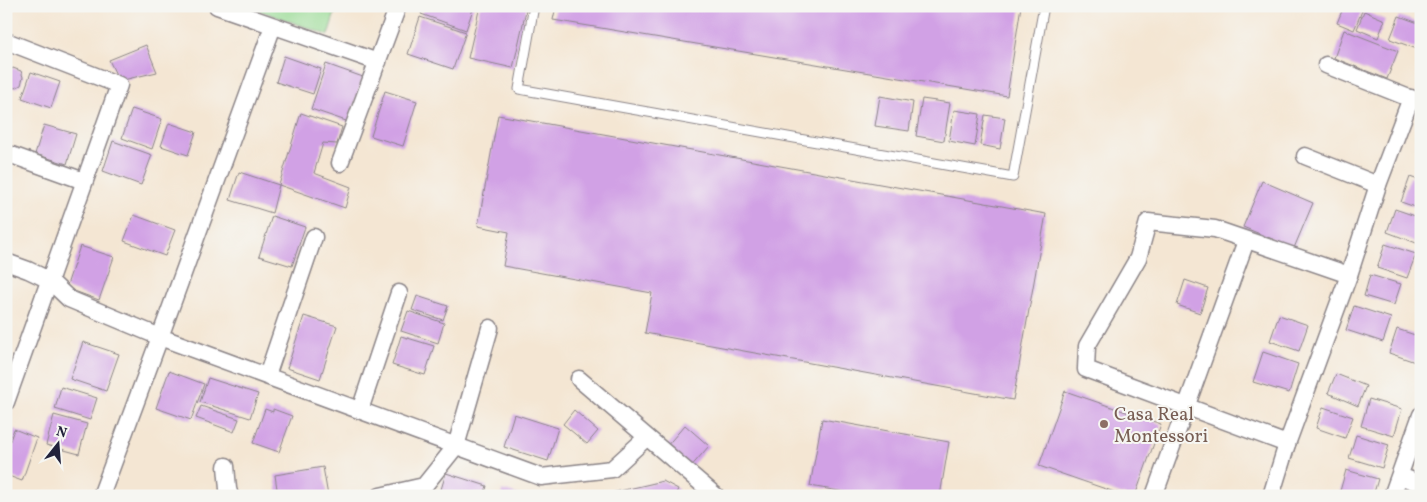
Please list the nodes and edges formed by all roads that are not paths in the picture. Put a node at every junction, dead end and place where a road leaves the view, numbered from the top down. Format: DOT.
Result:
graph roads {
  1 [pos="217,6"];
  2 [pos="398,6"];
  3 [pos="534,6"];
  4 [pos="1044,6"];
  5 [pos="273,26"];
  6 [pos="6,41"];
  7 [pos="378,62"];
  8 [pos="1326,65"];
  9 [pos="1416,101"];
  10 [pos="6,153"];
  11 [pos="1305,156"];
  12 [pos="340,163"];
  13 [pos="84,181"];
  14 [pos="1378,185"];
  15 [pos="314,237"];
  16 [pos="1246,241"];
  17 [pos="6,262"];
  18 [pos="1349,275"];
  19 [pos="49,280"];
  20 [pos="399,293"];
  21 [pos="490,328"];
  22 [pos="160,337"];
  23 [pos="11,375"];
  24 [pos="267,376"];
  25 [pos="579,379"];
  26 [pos="6,402"];
  27 [pos="1187,407"];
  28 [pos="360,410"];
  29 [pos="1421,415"];
  30 [pos="646,438"];
  31 [pos="1286,444"];
  32 [pos="456,446"];
  33 [pos="226,466"];
  34 [pos="1400,476"];
  35 [pos="1421,484"];
  36 [pos="101,496"];
  37 [pos="230,496"];
  38 [pos="380,496"];
  39 [pos="716,496"];
  40 [pos="1154,496"];
  41 [pos="1271,496"];
  42 [pos="1392,496"];
  1 -- 5 [label="street"];
  2 -- 7 [label="street"];
  3 -- 4 [label="lane"];
  5 -- 7 [label="street"];
  5 -- 22 [label="street"];
  6 -- 13 [label="street"];
  7 -- 12 [label="street"];
  8 -- 9 [label="street"];
  9 -- 14 [label="street"];
  10 -- 13 [label="street"];
  11 -- 14 [label="street"];
  13 -- 19 [label="street"];
  14 -- 18 [label="street"];
  15 -- 24 [label="street"];
  16 -- 18 [label="street"];
  16 -- 27 [label="street"];
  16 -- 27 [label="street"];
  17 -- 19 [label="street"];
  18 -- 31 [label="street"];
  19 -- 22 [label="street"];
  19 -- 23 [label="street"];
  20 -- 28 [label="street"];
  21 -- 32 [label="street"];
  22 -- 24 [label="street"];
  22 -- 36 [label="street"];
  23 -- 26 [label="street"];
  24 -- 28 [label="street"];
  25 -- 30 [label="street"];
  27 -- 31 [label="street"];
  27 -- 40 [label="street"];
  28 -- 32 [label="street"];
  29 -- 34 [label="street"];
  30 -- 32 [label="street"];
  30 -- 39 [label="street"];
  31 -- 41 [label="street"];
  32 -- 38 [label="street"];
  33 -- 37 [label="street"];
  34 -- 35 [label="street"];
  34 -- 42 [label="street"];
}
